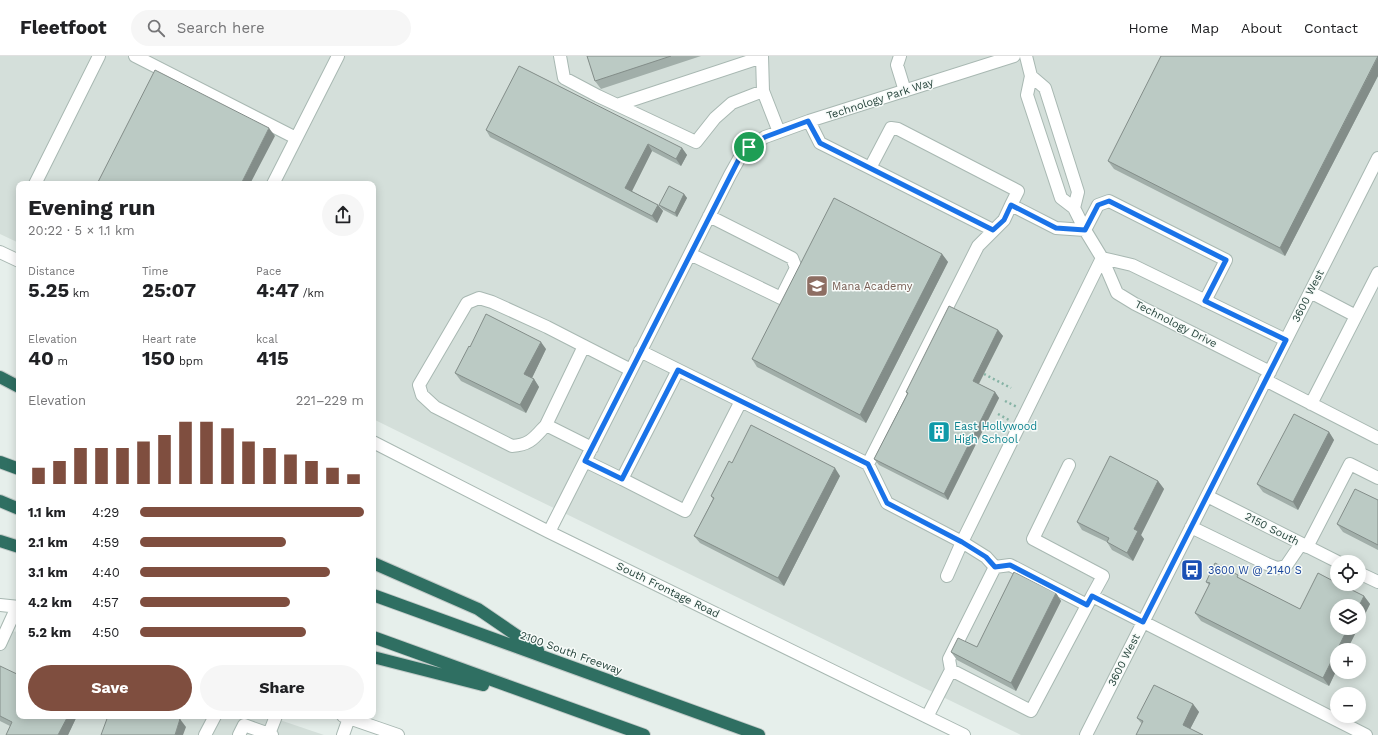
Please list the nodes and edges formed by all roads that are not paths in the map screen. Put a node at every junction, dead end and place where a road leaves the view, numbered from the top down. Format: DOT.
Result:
graph roads {
  1 [pos="99,56"];
  2 [pos="135,56"];
  3 [pos="338,56"];
  4 [pos="560,56"];
  5 [pos="900,56"];
  6 [pos="1014,56"];
  7 [pos="1026,56"];
  8 [pos="762,57"];
  9 [pos="1030,76"];
  10 [pos="763,91"];
  11 [pos="905,91"];
  12 [pos="616,105"];
  13 [pos="808,121"];
  14 [pos="778,132"];
  15 [pos="296,138"];
  16 [pos="1378,159"];
  17 [pos="870,168"];
  18 [pos="36,181"];
  19 [pos="274,181"];
  20 [pos="1011,205"];
  21 [pos="1074,208"];
  22 [pos="709,216"];
  23 [pos="993,230"];
  24 [pos="1085,230"];
  25 [pos="0,252"];
  26 [pos="690,254"];
  27 [pos="1102,258"];
  28 [pos="16,260"];
  29 [pos="1378,273"];
  30 [pos="1310,292"];
  31 [pos="1205,301"];
  32 [pos="1356,316"];
  33 [pos="1286,340"];
  34 [pos="584,346"];
  35 [pos="640,351"];
  36 [pos="631,370"];
  37 [pos="678,370"];
  38 [pos="1267,376"];
  39 [pos="0,378"];
  40 [pos="16,386"];
  41 [pos="741,401"];
  42 [pos="1311,404"];
  43 [pos="546,425"];
  44 [pos="1378,438"];
  45 [pos="376,444"];
  46 [pos="592,448"];
  47 [pos="585,461"];
  48 [pos="0,462"];
  49 [pos="868,464"];
  50 [pos="1069,465"];
  51 [pos="16,468"];
  52 [pos="1378,478"];
  53 [pos="622,479"];
  54 [pos="1207,496"];
  55 [pos="0,501"];
  56 [pos="16,508"];
  57 [pos="1191,527"];
  58 [pos="549,532"];
  59 [pos="0,541"];
  60 [pos="962,542"];
  61 [pos="1304,545"];
  62 [pos="16,546"];
  63 [pos="1330,558"];
  64 [pos="376,564"];
  65 [pos="995,567"];
  66 [pos="946,576"];
  67 [pos="1366,576"];
  68 [pos="1378,582"];
  69 [pos="376,596"];
  70 [pos="1090,601"];
  71 [pos="0,605"];
  72 [pos="16,607"];
  73 [pos="16,611"];
  74 [pos="1143,622"];
  75 [pos="376,638"];
  76 [pos="0,644"];
  77 [pos="376,658"];
  78 [pos="554,660"];
  79 [pos="951,670"];
  80 [pos="927,717"];
  81 [pos="213,719"];
  82 [pos="275,719"];
  83 [pos="346,719"];
  84 [pos="352,719"];
  85 [pos="271,734"];
  86 [pos="205,735"];
  87 [pos="239,735"];
  88 [pos="343,735"];
  89 [pos="398,735"];
  90 [pos="635,735"];
  91 [pos="644,735"];
  92 [pos="759,735"];
  93 [pos="964,735"];
  94 [pos="1086,735"];
  95 [pos="1366,735"];
  1 -- 18 [label="street"];
  2 -- 15 [label="street"];
  3 -- 15 [label="street"];
  4 -- 12 [label="street"];
  5 -- 11 [label="street"];
  6 -- 11 [label="street, Technology Park Way"];
  7 -- 9 [label="street, Technology Drive"];
  8 -- 10 [label="street"];
  8 -- 12 [label="street"];
  9 -- 21 [label="street, Technology Drive"];
  9 -- 21 [label="street"];
  10 -- 12 [label="street"];
  10 -- 14 [label="street"];
  11 -- 13 [label="street, Technology Park Way"];
  13 -- 14 [label="street, Technology Park Way"];
  13 -- 17 [label="street"];
  14 -- 22 [label="street, Technology Park Way"];
  15 -- 19 [label="street"];
  16 -- 30 [label="street, 3600 West"];
  17 -- 20 [label="street"];
  17 -- 23 [label="street"];
  20 -- 23 [label="street"];
  20 -- 24 [label="street"];
  21 -- 24 [label="street, Technology Drive"];
  22 -- 26 [label="street, Technology Park Way"];
  22 -- 26 [label="street"];
  23 -- 49 [label="street"];
  24 -- 27 [label="street, Technology Drive"];
  24 -- 31 [label="street"];
  25 -- 28 [label="street"];
  26 -- 35 [label="street, Technology Park Way"];
  27 -- 31 [label="street"];
  27 -- 38 [label="street, Technology Drive"];
  27 -- 60 [label="street"];
  29 -- 32 [label="street"];
  30 -- 32 [label="street"];
  30 -- 33 [label="street, 3600 West"];
  31 -- 33 [label="street"];
  32 -- 42 [label="street"];
  33 -- 38 [label="street, 3600 West"];
  34 -- 36 [label="street"];
  34 -- 43 [label="street"];
  34 -- 43 [label="street"];
  35 -- 36 [label="street, Technology Park Way"];
  35 -- 37 [label="street"];
  36 -- 46 [label="street, Technology Park Way"];
  37 -- 41 [label="street"];
  37 -- 53 [label="street"];
  38 -- 42 [label="street, Technology Drive"];
  38 -- 54 [label="street, 3600 West"];
  39 -- 40 [label="highway"];
  41 -- 49 [label="street"];
  41 -- 53 [label="street"];
  42 -- 44 [label="street, Technology Drive"];
  43 -- 46 [label="street"];
  45 -- 58 [label="street, South Frontage Road"];
  46 -- 47 [label="street, Technology Park Way"];
  47 -- 53 [label="street"];
  47 -- 58 [label="street, Technology Park Way"];
  48 -- 51 [label="highway"];
  49 -- 60 [label="street"];
  50 -- 70 [label="street"];
  52 -- 61 [label="street"];
  54 -- 57 [label="street, 3600 West"];
  54 -- 61 [label="street, 2150 South"];
  55 -- 56 [label="highway"];
  57 -- 61 [label="street"];
  57 -- 74 [label="street, 3600 West"];
  58 -- 80 [label="street, South Frontage Road"];
  59 -- 62 [label="highway"];
  60 -- 65 [label="street"];
  60 -- 66 [label="street"];
  61 -- 63 [label="street, 2150 South"];
  64 -- 78 [label="highway"];
  65 -- 70 [label="street"];
  65 -- 79 [label="street"];
  67 -- 68 [label="street"];
  69 -- 78 [label="highway, 2100 South Freeway"];
  70 -- 74 [label="street"];
  70 -- 79 [label="street"];
  71 -- 72 [label="street"];
  73 -- 76 [label="street"];
  74 -- 94 [label="street, 3600 West"];
  74 -- 95 [label="street"];
  75 -- 91 [label="highway"];
  77 -- 90 [label="highway"];
  78 -- 92 [label="highway, 2100 South Freeway"];
  79 -- 80 [label="street"];
  80 -- 93 [label="street, South Frontage Road"];
  81 -- 86 [label="street"];
  82 -- 85 [label="street"];
  83 -- 88 [label="street"];
  84 -- 89 [label="street"];
  85 -- 87 [label="street"];
}
